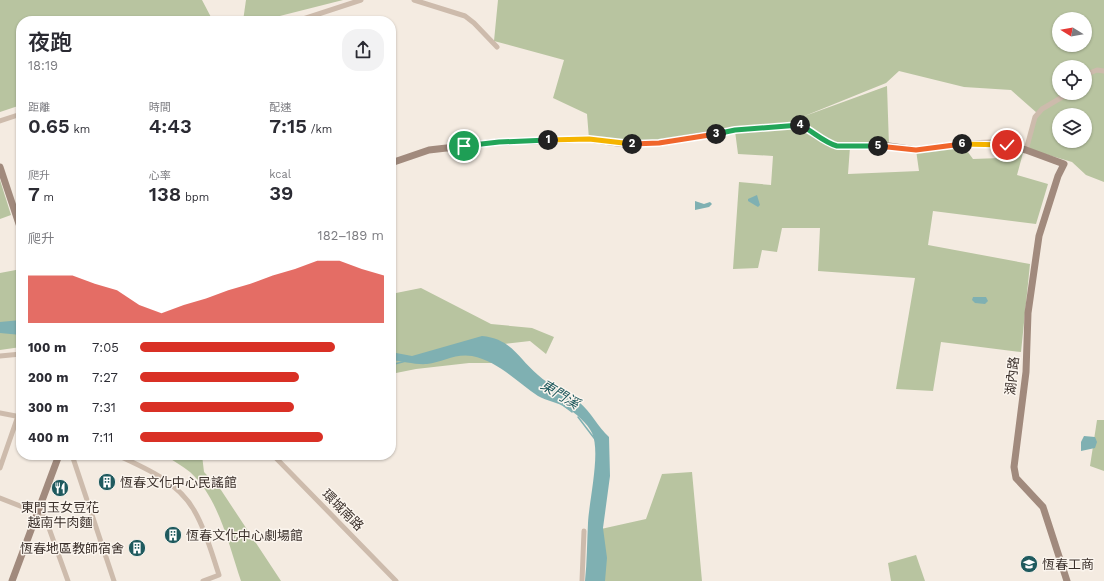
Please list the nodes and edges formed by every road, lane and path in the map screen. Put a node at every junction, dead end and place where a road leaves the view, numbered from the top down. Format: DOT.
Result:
graph roads {
  1 [pos="361,0"];
  2 [pos="414,0"];
  3 [pos="312,16"];
  4 [pos="497,47"];
  5 [pos="1104,71"];
  6 [pos="1092,72"];
  7 [pos="1057,100"];
  8 [pos="16,116"];
  9 [pos="0,121"];
  10 [pos="1026,150"];
  11 [pos="396,161"];
  12 [pos="0,167"];
  13 [pos="16,215"];
  14 [pos="16,354"];
  15 [pos="0,356"];
  16 [pos="0,413"];
  17 [pos="16,416"];
  18 [pos="16,427"];
  19 [pos="57,460"];
  20 [pos="74,460"];
  21 [pos="128,460"];
  22 [pos="278,460"];
  23 [pos="0,468"];
  24 [pos="0,498"];
  25 [pos="38,513"];
  26 [pos="584,532"];
  27 [pos="12,581"];
  28 [pos="68,581"];
  29 [pos="114,581"];
  30 [pos="203,581"];
  31 [pos="396,581"];
  32 [pos="582,581"];
  33 [pos="1067,581"];
  1 -- 3 [label="street"];
  2 -- 4 [label="street"];
  5 -- 6 [label="street"];
  7 -- 10 [label="street"];
  8 -- 9 [label="street"];
  10 -- 11 [label="street"];
  10 -- 33 [label="street, 湖內路"];
  12 -- 13 [label="street"];
  14 -- 15 [label="street"];
  16 -- 17 [label="street"];
  18 -- 23 [label="street"];
  19 -- 25 [label="street"];
  20 -- 29 [label="street"];
  21 -- 30 [label="street"];
  22 -- 31 [label="street, 環城南路"];
  24 -- 25 [label="street"];
  25 -- 27 [label="street"];
  25 -- 28 [label="street"];
  26 -- 32 [label="street"];
}
